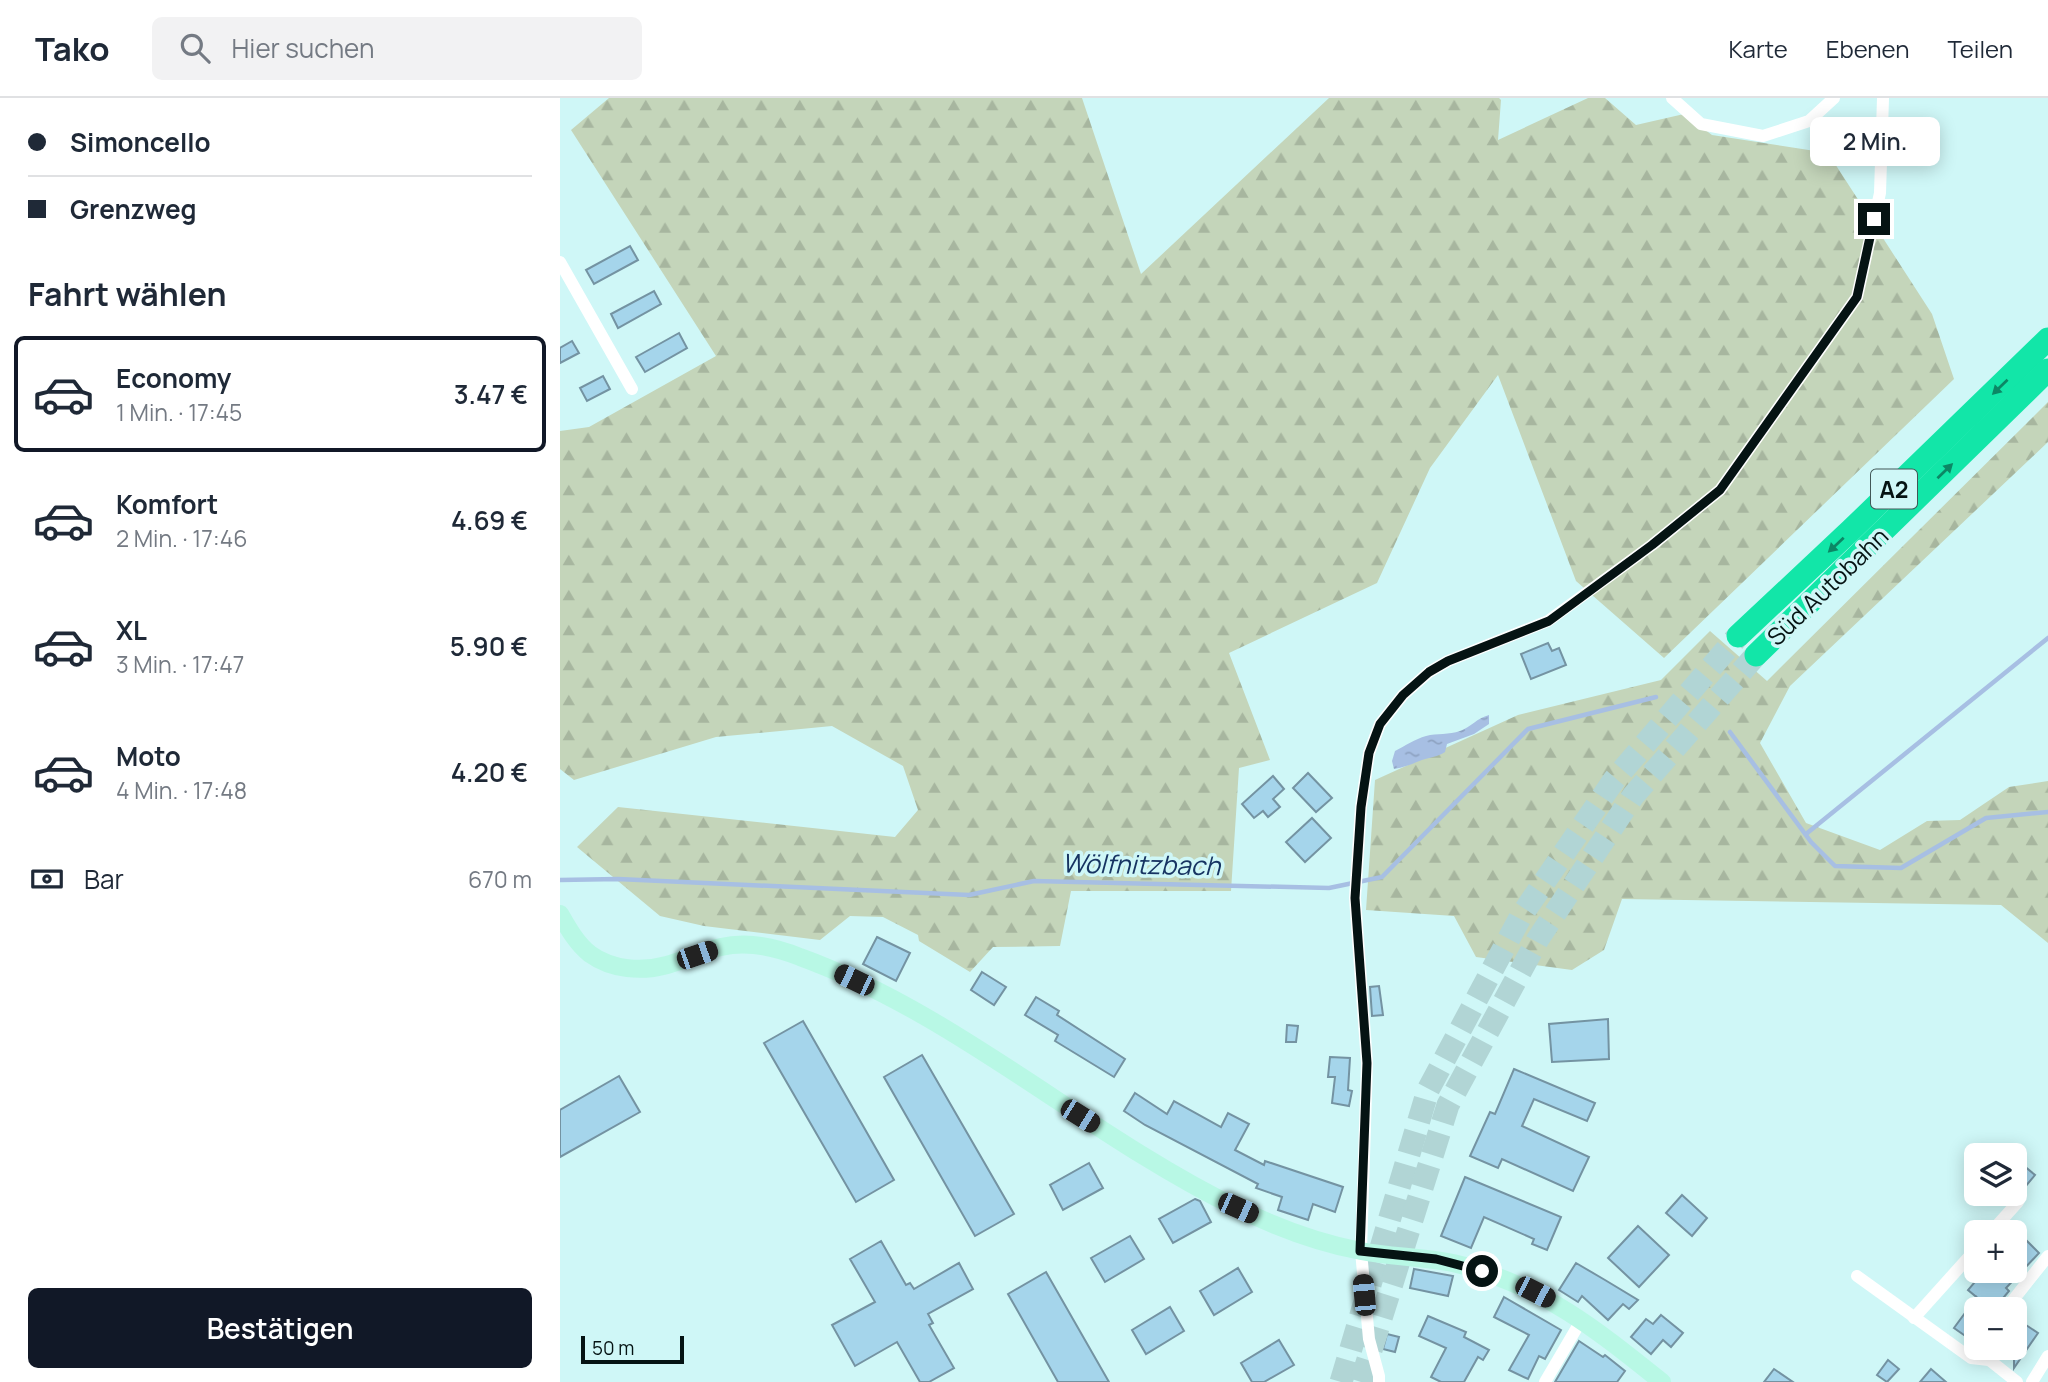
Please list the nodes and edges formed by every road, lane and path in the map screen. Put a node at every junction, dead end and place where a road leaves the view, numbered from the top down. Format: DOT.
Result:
graph roads {
  1 [pos="1672,98"];
  2 [pos="1834,98"];
  3 [pos="1883,98"];
  4 [pos="560,262"];
  5 [pos="2048,339"];
  6 [pos="2048,370"];
  7 [pos="632,390"];
  8 [pos="1738,636"];
  9 [pos="1756,655"];
  10 [pos="560,914"];
  11 [pos="2014,1206"];
  12 [pos="2002,1220"];
  13 [pos="1360,1251"];
  14 [pos="2048,1256"];
  15 [pos="1964,1262"];
  16 [pos="1857,1276"];
  17 [pos="2016,1297"];
  18 [pos="1914,1318"];
  19 [pos="1582,1319"];
  20 [pos="1964,1353"];
  21 [pos="2048,1356"];
  22 [pos="1989,1360"];
  23 [pos="1379,1382"];
  24 [pos="1545,1382"];
  25 [pos="1662,1382"];
  26 [pos="2017,1382"];
  27 [pos="2032,1382"];
  1 -- 2 [label="street"];
  3 -- 13 [label="street"];
  4 -- 7 [label="street"];
  5 -- 8 [label="highway, Süd Autobahn / A2, one-way"];
  9 -- 6 [label="highway, Süd Autobahn / A2, one-way"];
  10 -- 13 [label="street"];
  11 -- 12 [label="street"];
  13 -- 19 [label="street"];
  13 -- 23 [label="street"];
  14 -- 17 [label="street"];
  15 -- 18 [label="street"];
  16 -- 18 [label="street"];
  18 -- 20 [label="street"];
  19 -- 24 [label="street"];
  19 -- 25 [label="street"];
  21 -- 27 [label="street"];
  22 -- 26 [label="street"];
}
